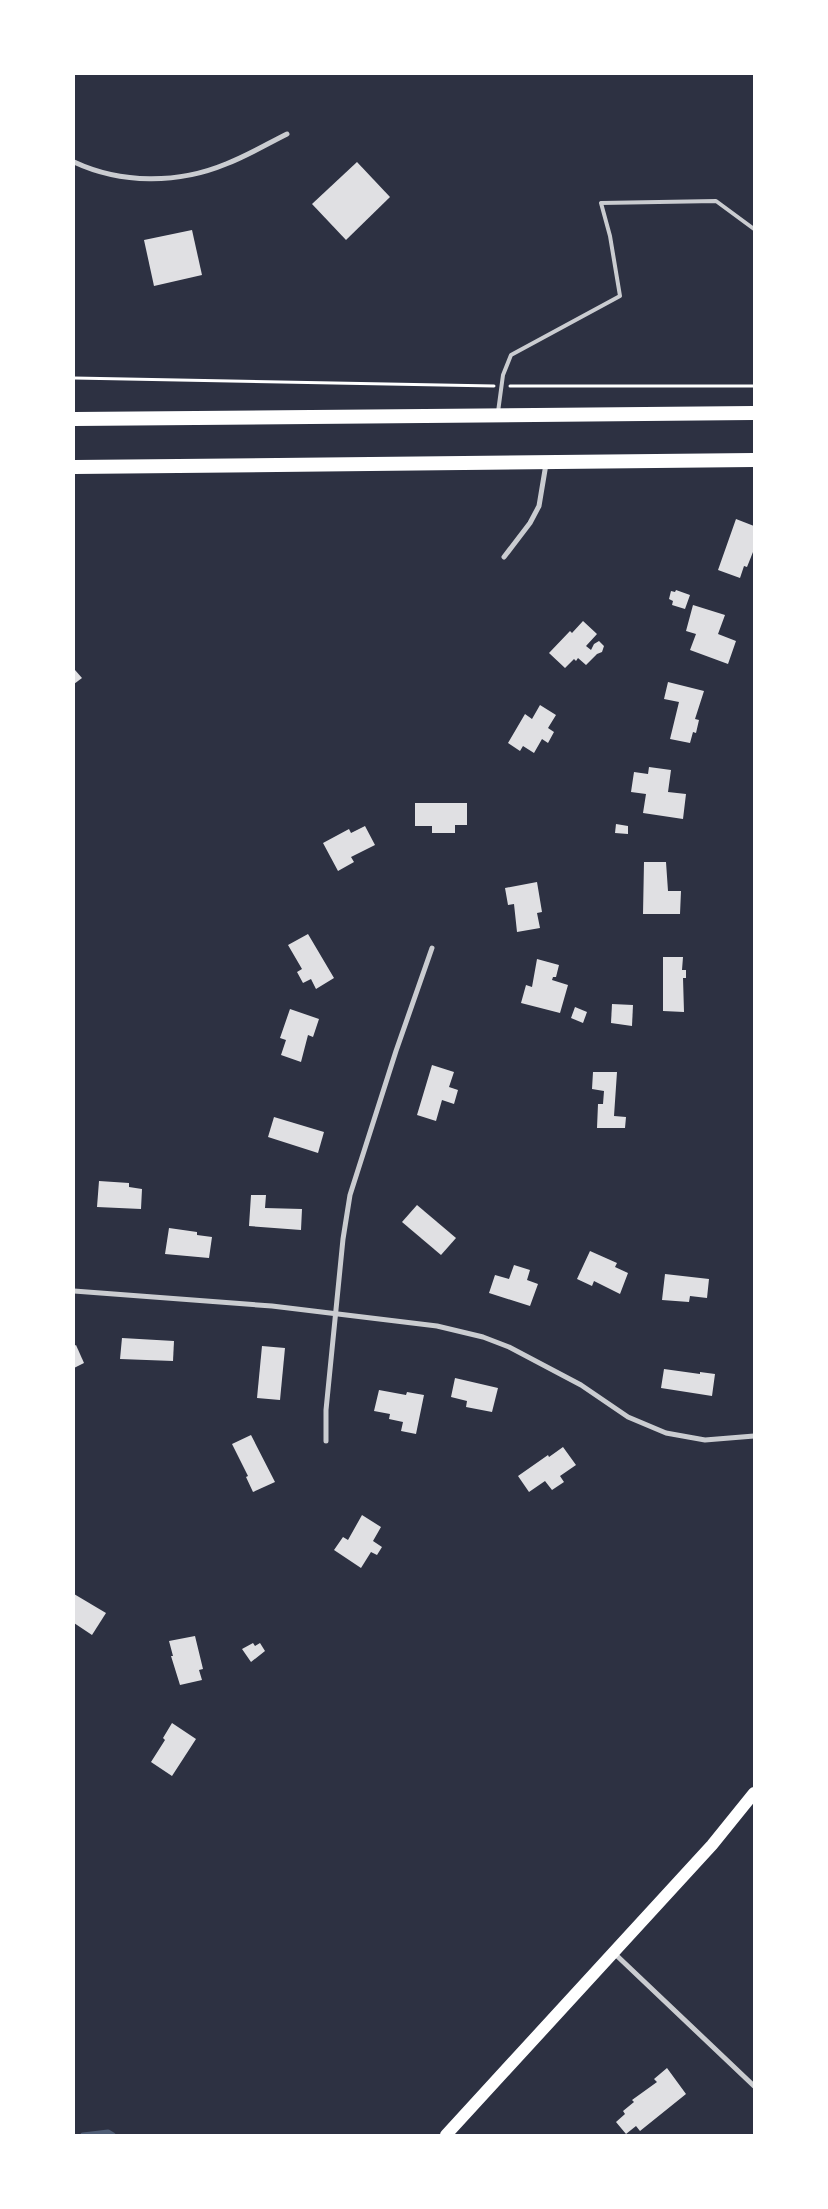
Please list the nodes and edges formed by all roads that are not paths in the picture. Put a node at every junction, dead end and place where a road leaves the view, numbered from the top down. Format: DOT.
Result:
graph roads {
  1 [pos="287,134"];
  2 [pos="74,162"];
  3 [pos="754,229"];
  4 [pos="754,413"];
  5 [pos="498,416"];
  6 [pos="74,419"];
  7 [pos="754,460"];
  8 [pos="546,464"];
  9 [pos="74,467"];
  10 [pos="504,557"];
  11 [pos="432,948"];
  12 [pos="74,1291"];
  13 [pos="337,1313"];
  14 [pos="754,1436"];
  15 [pos="326,1441"];
  16 [pos="754,1793"];
  17 [pos="614,1952"];
  18 [pos="754,2086"];
  19 [pos="446,2135"];
  1 -- 2 [label="street"];
  3 -- 5 [label="lane"];
  4 -- 5 [label="highway"];
  5 -- 6 [label="highway"];
  7 -- 8 [label="highway"];
  8 -- 9 [label="highway"];
  8 -- 10 [label="street"];
  11 -- 13 [label="street"];
  12 -- 13 [label="street"];
  13 -- 14 [label="street"];
  13 -- 15 [label="street"];
  16 -- 17 [label="main road"];
  17 -- 18 [label="street"];
  17 -- 19 [label="main road"];
}
